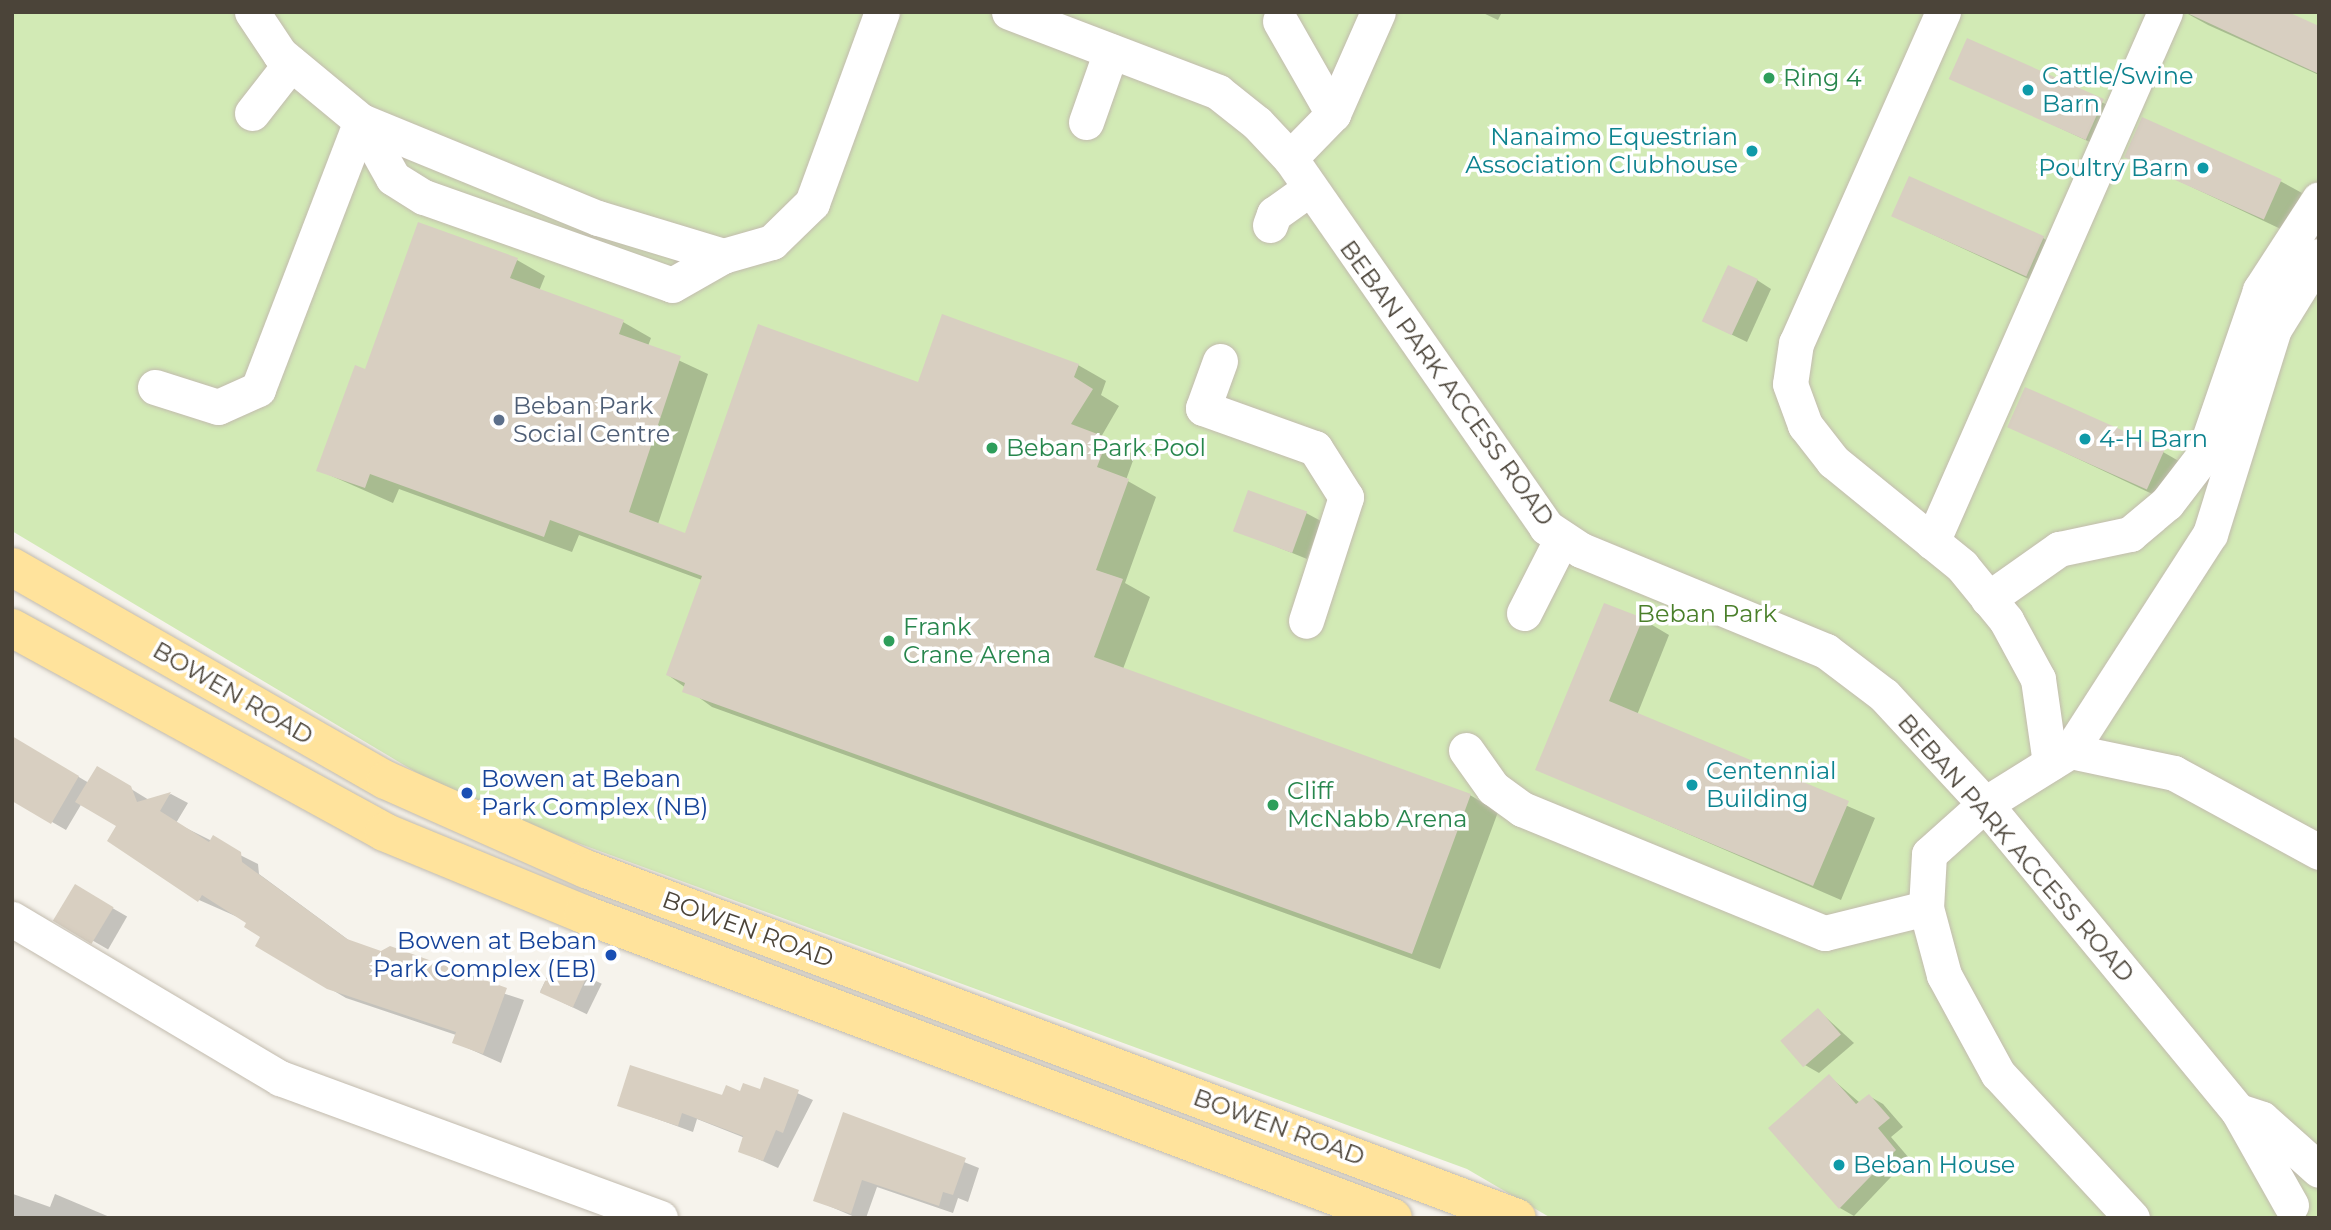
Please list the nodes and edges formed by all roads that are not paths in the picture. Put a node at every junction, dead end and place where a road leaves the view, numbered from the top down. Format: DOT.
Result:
graph roads {
  1 [pos="252,12"];
  2 [pos="882,12"];
  3 [pos="1009,12"];
  4 [pos="1378,12"];
  5 [pos="1943,12"];
  6 [pos="2165,12"];
  7 [pos="1280,21"];
  8 [pos="1070,23"];
  9 [pos="1111,51"];
  10 [pos="291,63"];
  11 [pos="252,113"];
  12 [pos="1334,114"];
  13 [pos="361,121"];
  14 [pos="1086,122"];
  15 [pos="1290,158"];
  16 [pos="1310,189"];
  17 [pos="2319,199"];
  18 [pos="1270,225"];
  19 [pos="723,256"];
  20 [pos="2319,256"];
  21 [pos="1220,361"];
  22 [pos="155,387"];
  23 [pos="1562,538"];
  24 [pos="1932,541"];
  25 [pos="12,567"];
  26 [pos="1988,599"];
  27 [pos="1524,613"];
  28 [pos="1306,621"];
  29 [pos="12,628"];
  30 [pos="1466,751"];
  31 [pos="2060,757"];
  32 [pos="1985,804"];
  33 [pos="2319,852"];
  34 [pos="1926,908"];
  35 [pos="12,919"];
  36 [pos="2238,1111"];
  37 [pos="2319,1170"];
  38 [pos="2319,1178"];
  39 [pos="2290,1211"];
  40 [pos="660,1218"];
  41 [pos="1393,1218"];
  42 [pos="1517,1218"];
  43 [pos="2132,1218"];
  1 -- 10 [label="street"];
  2 -- 19 [label="street"];
  3 -- 8 [label="street, BEBAN PARK ACCESS ROAD"];
  4 -- 12 [label="street"];
  5 -- 24 [label="street"];
  6 -- 24 [label="street"];
  7 -- 12 [label="street"];
  8 -- 9 [label="street, BEBAN PARK ACCESS ROAD"];
  9 -- 14 [label="street"];
  9 -- 15 [label="street, BEBAN PARK ACCESS ROAD"];
  10 -- 11 [label="street"];
  10 -- 13 [label="street"];
  12 -- 15 [label="street"];
  13 -- 19 [label="street"];
  13 -- 19 [label="street"];
  13 -- 22 [label="street"];
  15 -- 16 [label="street, BEBAN PARK ACCESS ROAD"];
  16 -- 18 [label="street"];
  16 -- 23 [label="street, BEBAN PARK ACCESS ROAD"];
  17 -- 26 [label="street"];
  20 -- 31 [label="street"];
  21 -- 28 [label="street"];
  23 -- 27 [label="street"];
  23 -- 32 [label="street, BEBAN PARK ACCESS ROAD"];
  24 -- 26 [label="street"];
  25 -- 42 [label="main road, BOWEN ROAD"];
  26 -- 31 [label="street"];
  29 -- 41 [label="main road, BOWEN ROAD"];
  30 -- 34 [label="street"];
  31 -- 32 [label="street"];
  31 -- 33 [label="street"];
  32 -- 34 [label="street"];
  32 -- 36 [label="street, BEBAN PARK ACCESS ROAD"];
  34 -- 43 [label="street"];
  35 -- 40 [label="street"];
  36 -- 37 [label="street, BEBAN PARK ACCESS ROAD"];
  36 -- 39 [label="street, BEBAN PARK ACCESS ROAD"];
  38 -- 39 [label="street"];
}
